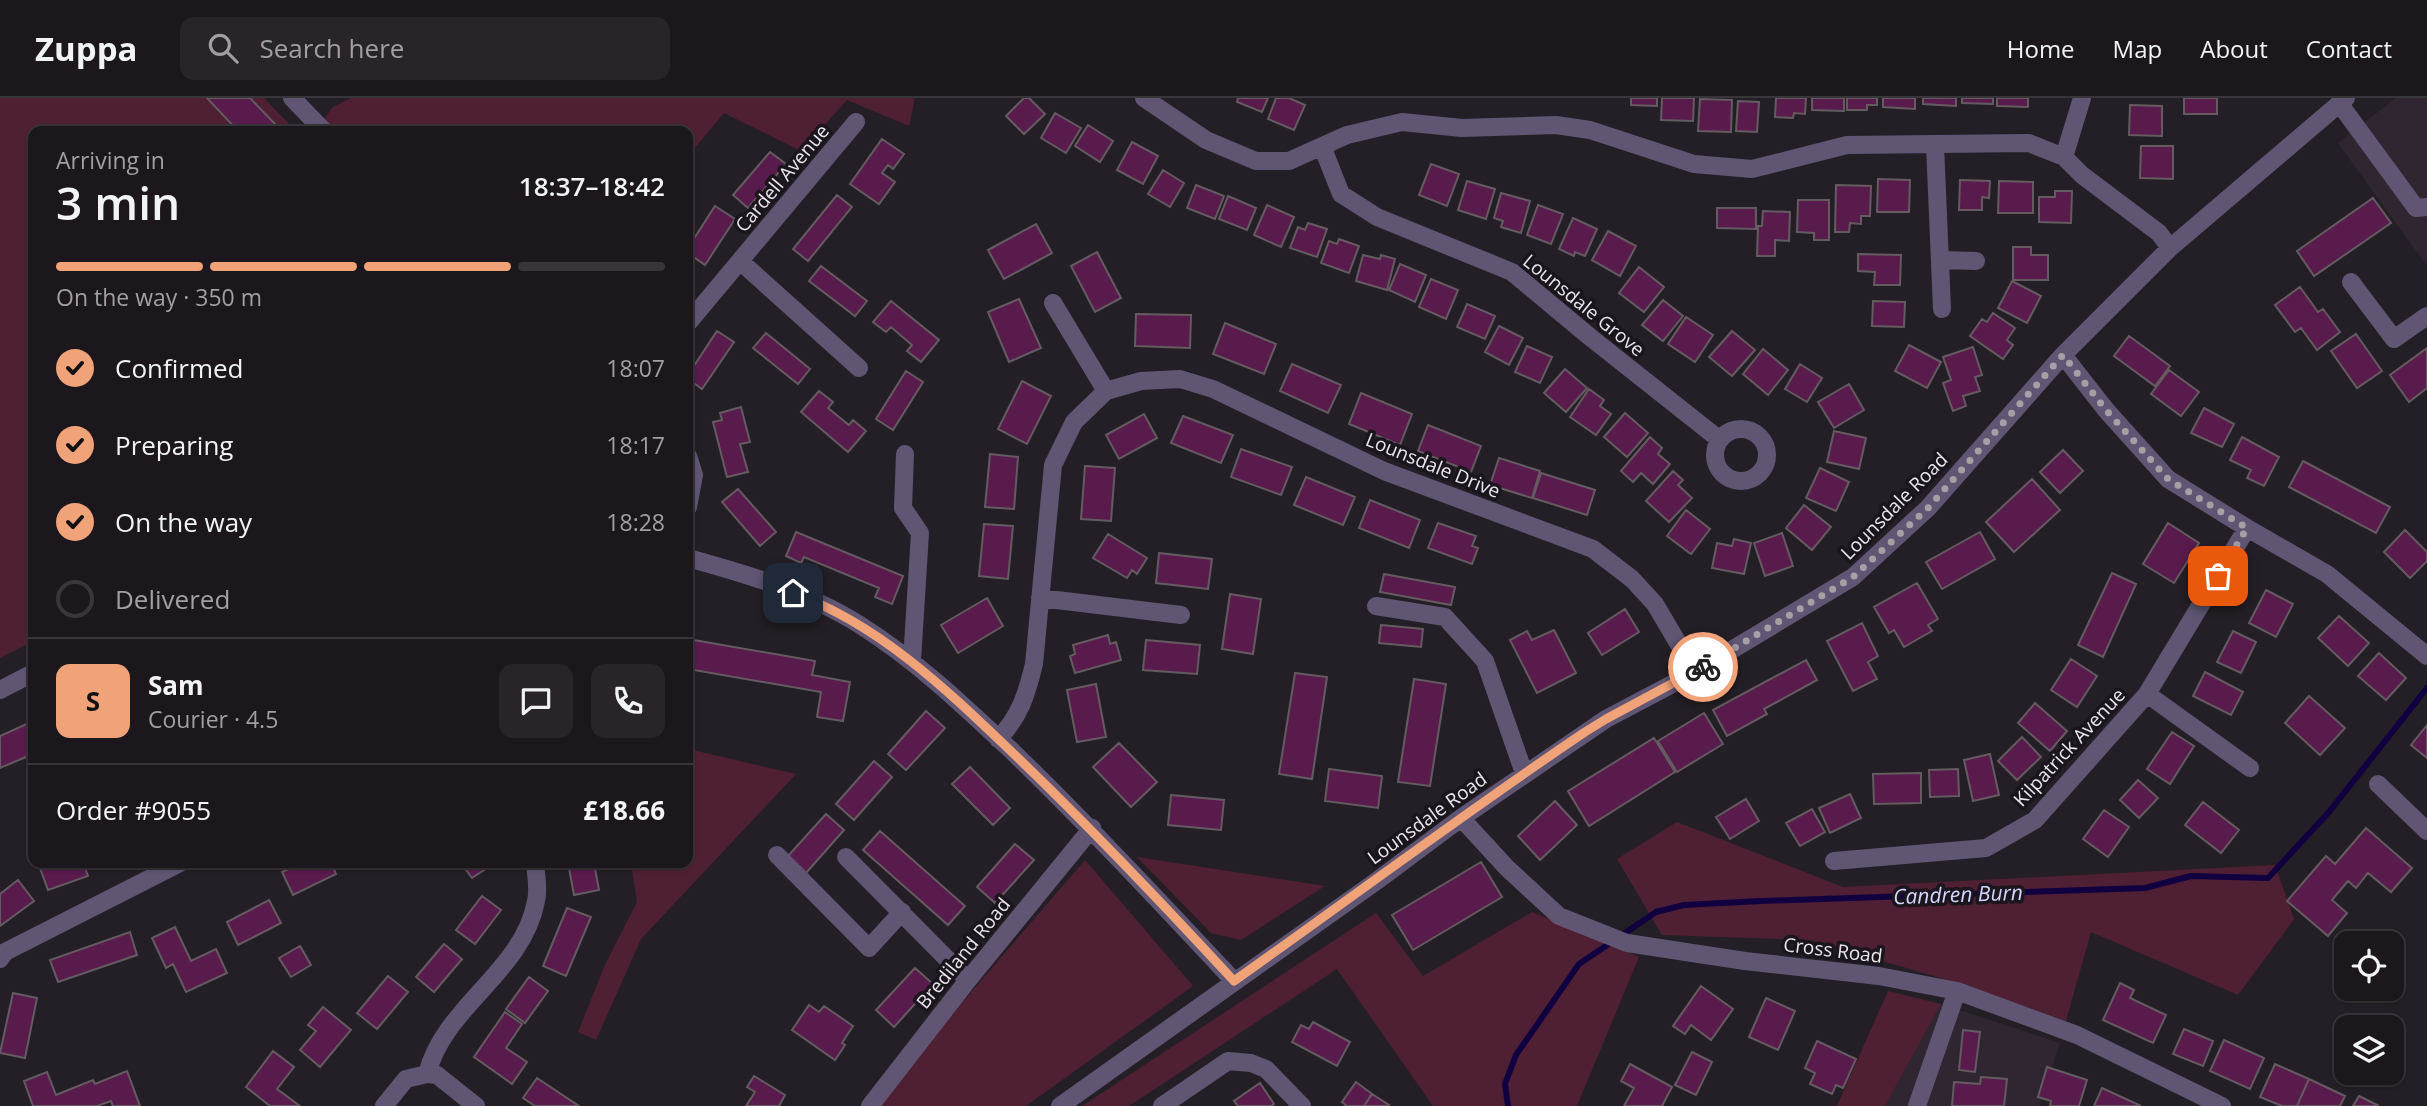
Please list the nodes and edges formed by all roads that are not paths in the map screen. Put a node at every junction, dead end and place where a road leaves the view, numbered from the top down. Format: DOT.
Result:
graph roads {
  1 [pos="292,98"];
  2 [pos="1144,98"];
  3 [pos="2082,98"];
  4 [pos="2342,101"];
  5 [pos="856,122"];
  6 [pos="319,126"];
  7 [pos="1935,145"];
  8 [pos="1322,146"];
  9 [pos="2064,157"];
  10 [pos="2427,207"];
  11 [pos="2170,248"];
  12 [pos="1941,260"];
  13 [pos="740,261"];
  14 [pos="1976,261"];
  15 [pos="2351,282"];
  16 [pos="1053,303"];
  17 [pos="1942,309"];
  18 [pos="2427,316"];
  19 [pos="693,317"];
  20 [pos="2063,355"];
  21 [pos="859,368"];
  22 [pos="1107,391"];
  23 [pos="1720,440"];
  24 [pos="905,454"];
  25 [pos="2247,528"];
  26 [pos="693,559"];
  27 [pos="1041,597"];
  28 [pos="1376,606"];
  29 [pos="1181,615"];
  30 [pos="2427,656"];
  31 [pos="912,661"];
  32 [pos="1695,672"];
  33 [pos="28,676"];
  34 [pos="0,690"];
  35 [pos="2147,694"];
  36 [pos="999,739"];
  37 [pos="2250,768"];
  38 [pos="1524,774"];
  39 [pos="2378,784"];
  40 [pos="1461,818"];
  41 [pos="1091,828"];
  42 [pos="2427,831"];
  43 [pos="777,855"];
  44 [pos="846,857"];
  45 [pos="1834,861"];
  46 [pos="170,868"];
  47 [pos="535,868"];
  48 [pos="902,912"];
  49 [pos="0,959"];
  50 [pos="968,980"];
  51 [pos="1234,981"];
  52 [pos="1957,991"];
  53 [pos="427,1074"];
  54 [pos="1063,1105"];
  55 [pos="384,1106"];
  56 [pos="477,1106"];
  57 [pos="870,1106"];
  58 [pos="1162,1106"];
  59 [pos="1302,1106"];
  60 [pos="1917,1106"];
  61 [pos="2222,1106"];
  1 -- 6 [label="street"];
  2 -- 8 [label="street"];
  3 -- 9 [label="street"];
  4 -- 10 [label="street"];
  4 -- 11 [label="street, Lounsdale Road"];
  5 -- 13 [label="street, Cardell Avenue"];
  7 -- 8 [label="street"];
  7 -- 9 [label="street"];
  7 -- 12 [label="street"];
  8 -- 23 [label="street, Lounsdale Grove"];
  9 -- 11 [label="street"];
  11 -- 20 [label="street, Lounsdale Road"];
  12 -- 14 [label="street"];
  12 -- 17 [label="street"];
  13 -- 19 [label="street, Cardell Avenue"];
  13 -- 21 [label="street, Cardell Avenue"];
  15 -- 18 [label="street"];
  16 -- 22 [label="street"];
  20 -- 25 [label="street"];
  20 -- 32 [label="street, Lounsdale Road"];
  22 -- 27 [label="street, Lounsdale Drive"];
  22 -- 32 [label="street, Lounsdale Drive"];
  24 -- 31 [label="street"];
  25 -- 30 [label="street"];
  25 -- 35 [label="street, Kilpatrick Avenue"];
  26 -- 31 [label="street"];
  27 -- 29 [label="street"];
  27 -- 36 [label="street, Lounsdale Drive"];
  28 -- 38 [label="street"];
  31 -- 36 [label="street"];
  32 -- 38 [label="street, Lounsdale Road"];
  33 -- 34 [label="street"];
  35 -- 37 [label="street"];
  35 -- 45 [label="street, Kilpatrick Avenue"];
  36 -- 41 [label="street"];
  38 -- 40 [label="street, Lounsdale Road"];
  39 -- 42 [label="street"];
  40 -- 51 [label="street, Lounsdale Road"];
  40 -- 52 [label="street, Cross Road"];
  41 -- 50 [label="street, Brediland Road"];
  41 -- 51 [label="street"];
  43 -- 48 [label="street"];
  44 -- 48 [label="street"];
  46 -- 49 [label="street"];
  47 -- 53 [label="street"];
  48 -- 50 [label="street"];
  50 -- 57 [label="street, Brediland Road"];
  51 -- 54 [label="street"];
  52 -- 60 [label="street"];
  52 -- 61 [label="street, Cross Road"];
  53 -- 55 [label="street"];
  53 -- 56 [label="street"];
  58 -- 59 [label="street"];
}
